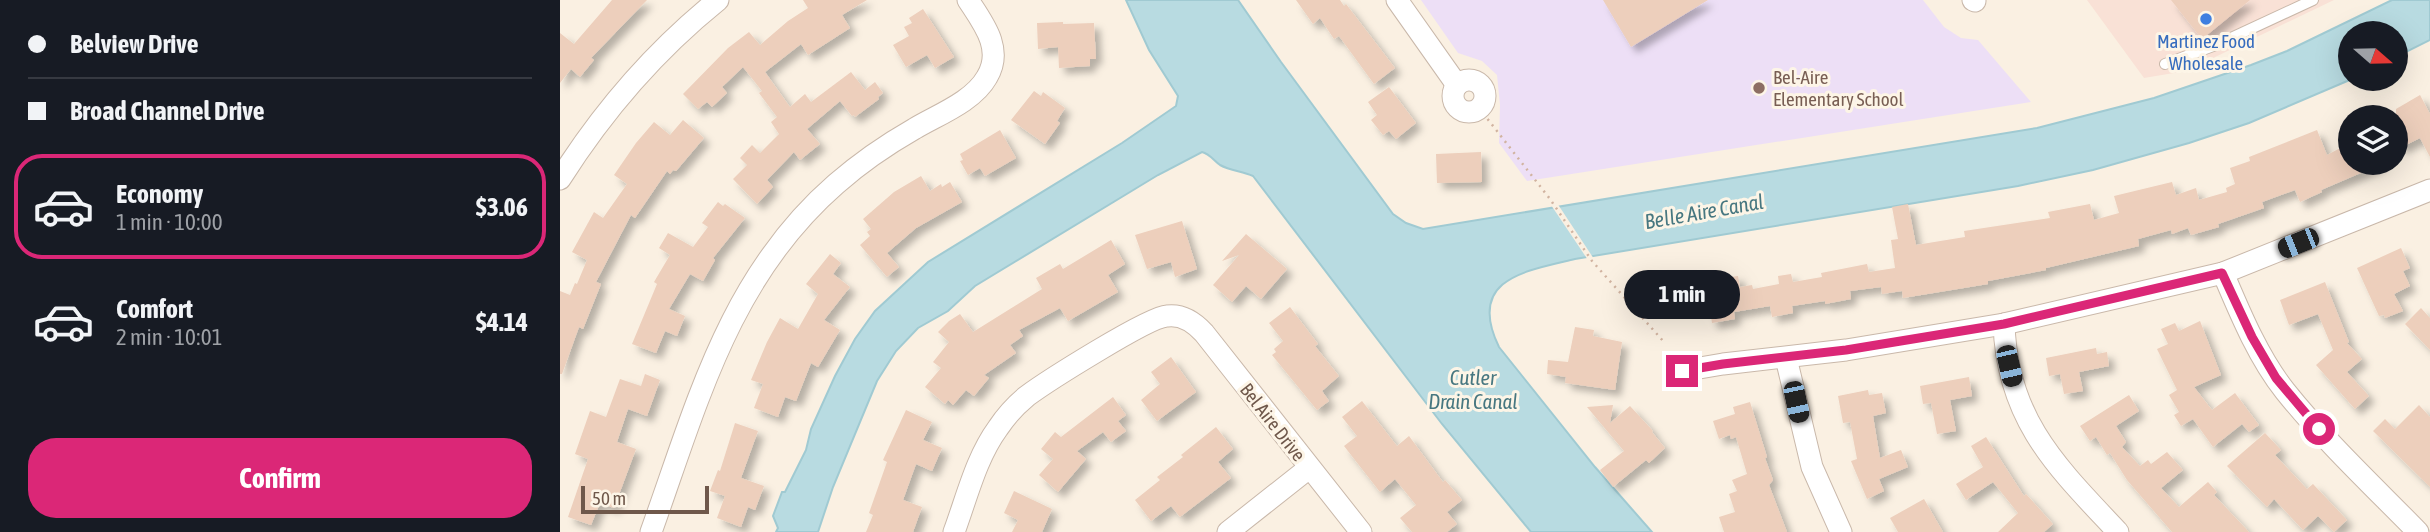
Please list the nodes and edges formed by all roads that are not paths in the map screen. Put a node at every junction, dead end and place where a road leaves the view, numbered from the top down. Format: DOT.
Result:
graph roads {
  1 [pos="718,0"];
  2 [pos="968,0"];
  3 [pos="1397,0"];
  4 [pos="2313,0"];
  5 [pos="2165,64"];
  6 [pos="1479,108"];
  7 [pos="560,179"];
  8 [pos="2428,196"];
  9 [pos="2222,273"];
  10 [pos="2004,324"];
  11 [pos="1786,358"];
  12 [pos="1682,371"];
  13 [pos="1309,468"];
  14 [pos="650,532"];
  15 [pos="954,532"];
  16 [pos="1228,532"];
  17 [pos="1361,532"];
  18 [pos="1841,532"];
  19 [pos="2118,532"];
  20 [pos="2418,532"];
  1 -- 7 [label="street"];
  2 -- 14 [label="street"];
  3 -- 6 [label="street"];
  4 -- 5 [label="lane"];
  8 -- 9 [label="street"];
  9 -- 10 [label="street"];
  9 -- 20 [label="street"];
  10 -- 11 [label="street"];
  10 -- 19 [label="street"];
  11 -- 12 [label="street"];
  11 -- 18 [label="street"];
  13 -- 15 [label="street, Bel Aire Drive"];
  13 -- 16 [label="street"];
  13 -- 17 [label="street, Bel Aire Drive"];
}
